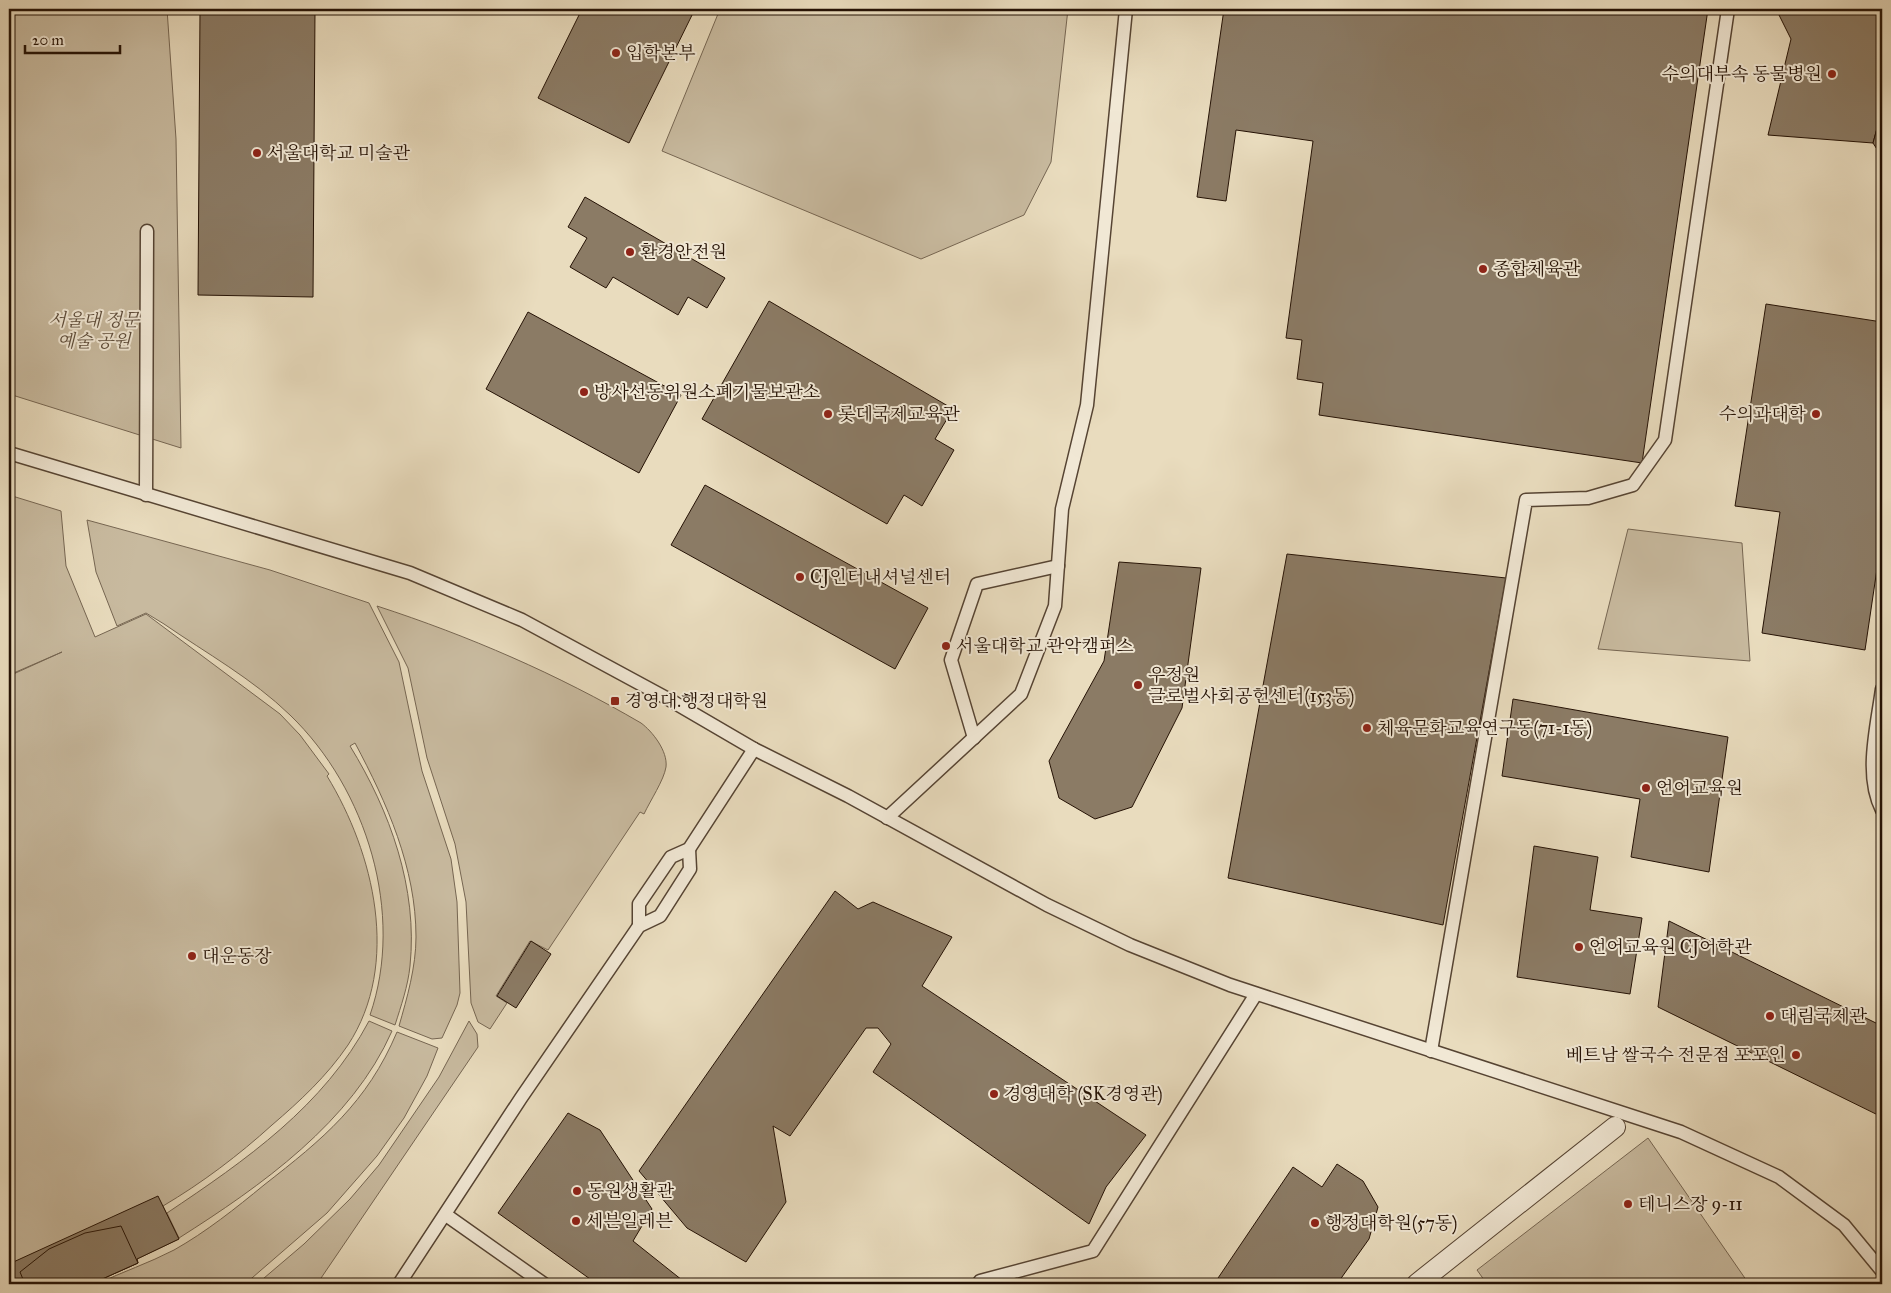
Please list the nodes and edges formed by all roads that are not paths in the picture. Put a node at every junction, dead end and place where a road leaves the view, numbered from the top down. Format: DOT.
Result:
graph roads {
  1 [pos="1126,9"];
  2 [pos="1728,9"];
  3 [pos="147,231"];
  4 [pos="9,454"];
  5 [pos="146,495"];
  6 [pos="1058,566"];
  7 [pos="1882,689"];
  8 [pos="974,738"];
  9 [pos="754,749"];
  10 [pos="1882,810"];
  11 [pos="888,818"];
  12 [pos="689,849"];
  13 [pos="639,926"];
  14 [pos="1256,994"];
  15 [pos="1431,1051"];
  16 [pos="1615,1127"];
  17 [pos="446,1215"];
  18 [pos="1882,1271"];
  19 [pos="980,1281"];
  20 [pos="399,1284"];
  21 [pos="544,1284"];
  22 [pos="1417,1284"];
  1 -- 6 [label="lane"];
  2 -- 15 [label="lane"];
  3 -- 5 [label="lane"];
  4 -- 5 [label="lane"];
  5 -- 9 [label="lane"];
  6 -- 8 [label="lane"];
  6 -- 8 [label="lane"];
  7 -- 10 [label="lane"];
  8 -- 11 [label="lane"];
  9 -- 11 [label="lane"];
  9 -- 12 [label="lane"];
  11 -- 14 [label="lane"];
  12 -- 13 [label="lane"];
  12 -- 13 [label="lane"];
  13 -- 17 [label="lane"];
  14 -- 15 [label="lane"];
  14 -- 19 [label="lane"];
  15 -- 18 [label="lane"];
  16 -- 22 [label="street"];
  17 -- 20 [label="lane"];
  17 -- 21 [label="lane"];
}
